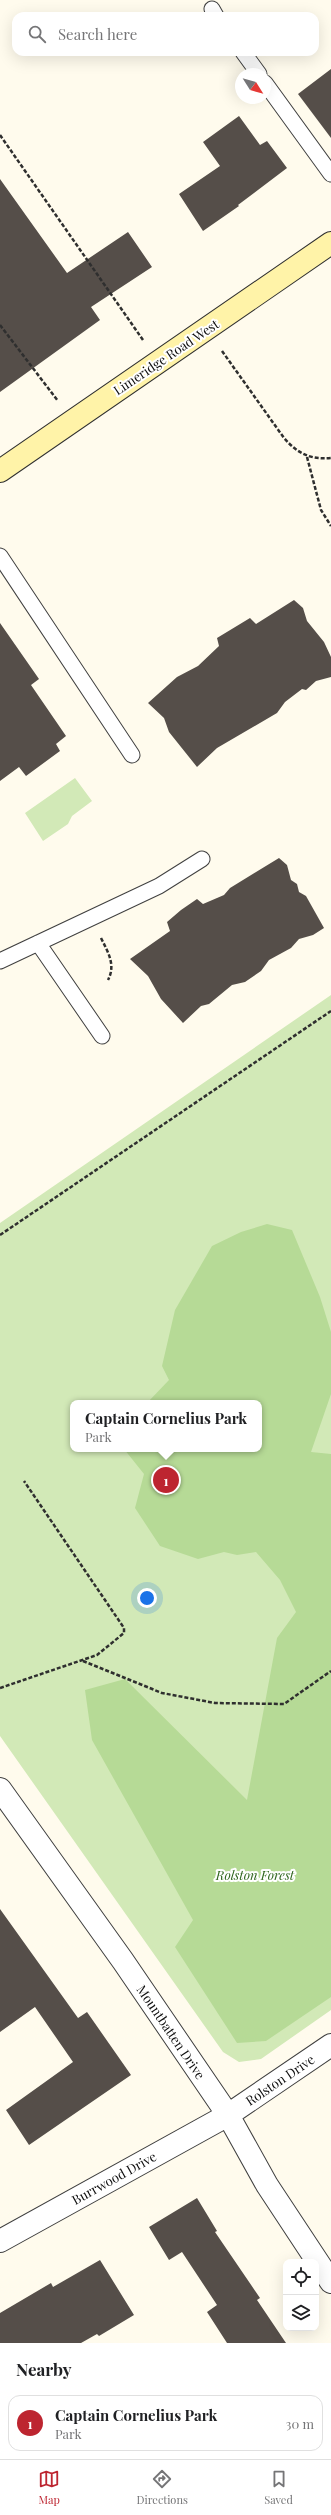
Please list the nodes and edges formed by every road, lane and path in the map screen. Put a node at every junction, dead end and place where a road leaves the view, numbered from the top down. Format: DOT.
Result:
graph roads {
  1 [pos="245,56"];
  2 [pos="254,68"];
  3 [pos="271,91"];
  4 [pos="0,134"];
  5 [pos="331,174"];
  6 [pos="331,243"];
  7 [pos="0,324"];
  8 [pos="206,329"];
  9 [pos="158,362"];
  10 [pos="73,421"];
  11 [pos="307,457"];
  12 [pos="331,458"];
  13 [pos="0,471"];
  14 [pos="331,526"];
  15 [pos="0,556"];
  16 [pos="132,755"];
  17 [pos="202,859"];
  18 [pos="90,917"];
  19 [pos="38,943"];
  20 [pos="0,961"];
  21 [pos="108,980"];
  22 [pos="331,1011"];
  23 [pos="102,1036"];
  24 [pos="0,1235"];
  25 [pos="24,1481"];
  26 [pos="82,1660"];
  27 [pos="331,1671"];
  28 [pos="0,1688"];
  29 [pos="0,1789"];
  30 [pos="331,2045"];
  31 [pos="228,2115"];
  32 [pos="0,2241"];
  33 [pos="331,2282"];
  1 -- 2 [label="lane"];
  3 -- 5 [label="lane"];
  4 -- 9 [label="path"];
  6 -- 8 [label="street, Limeridge Road West"];
  7 -- 10 [label="path"];
  8 -- 9 [label="street, Limeridge Road West"];
  8 -- 11 [label="path"];
  9 -- 10 [label="street, Limeridge Road West"];
  10 -- 13 [label="street, Limeridge Road West"];
  11 -- 12 [label="path"];
  11 -- 14 [label="path"];
  15 -- 16 [label="lane"];
  17 -- 18 [label="lane"];
  18 -- 19 [label="lane"];
  18 -- 21 [label="path"];
  19 -- 20 [label="lane"];
  19 -- 23 [label="lane"];
  22 -- 24 [label="path"];
  25 -- 26 [label="path"];
  26 -- 27 [label="path"];
  26 -- 28 [label="path"];
  29 -- 31 [label="street, Mountbatten Drive"];
  30 -- 31 [label="street, Rolston Drive"];
  31 -- 32 [label="street, Burrwood Drive"];
  31 -- 33 [label="street, Mountbatten Drive"];
}
